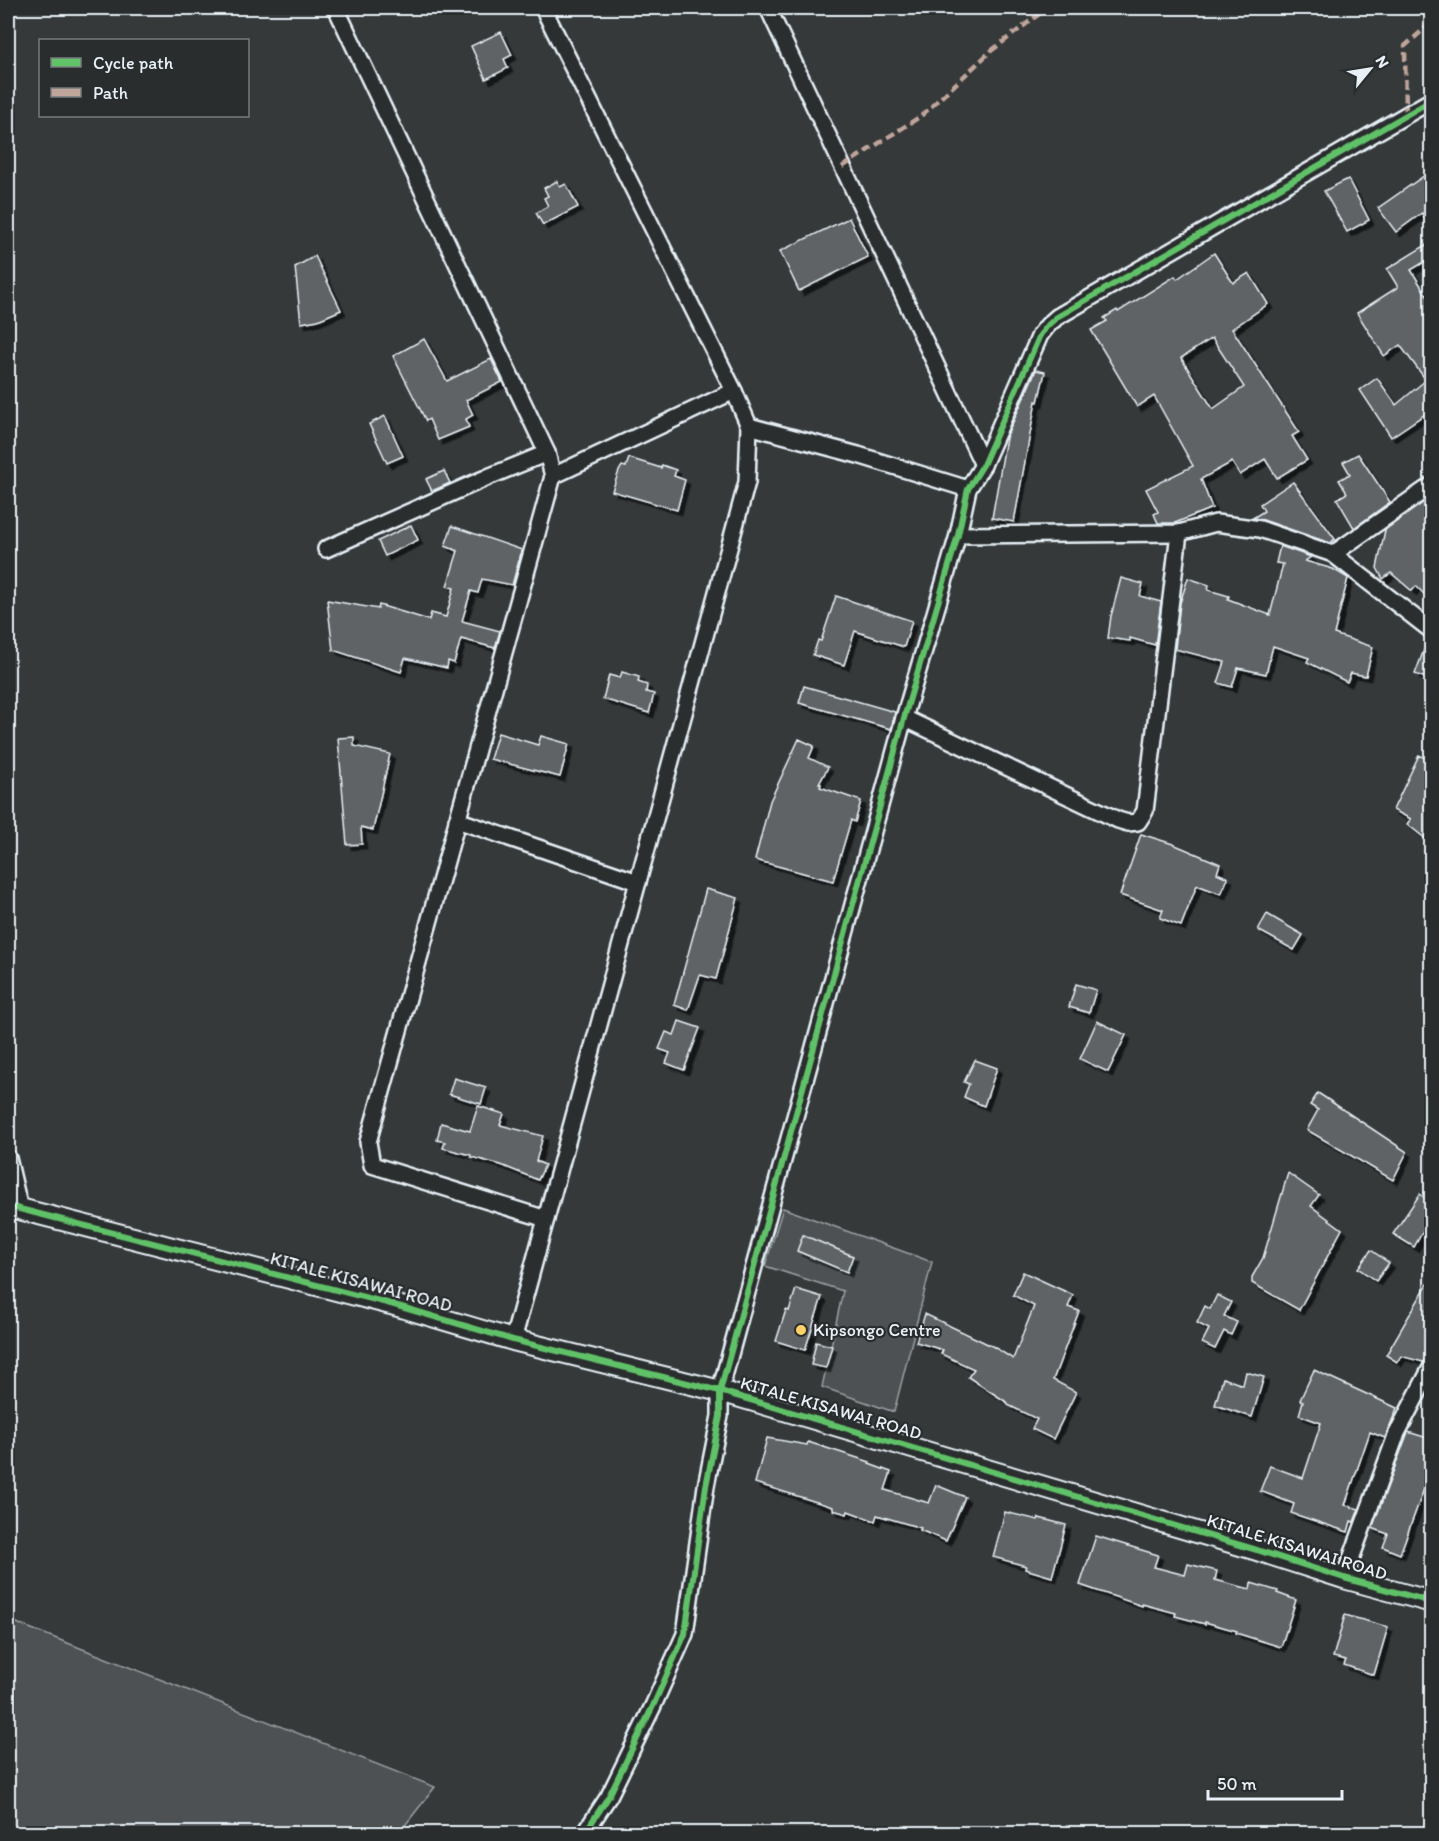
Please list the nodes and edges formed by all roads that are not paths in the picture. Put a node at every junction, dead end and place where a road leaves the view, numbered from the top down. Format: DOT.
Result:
graph roads {
  1 [pos="336,8"];
  2 [pos="543,8"];
  3 [pos="768,8"];
  4 [pos="1431,100"];
  5 [pos="734,391"];
  6 [pos="749,426"];
  7 [pos="547,453"];
  8 [pos="983,465"];
  9 [pos="553,476"];
  10 [pos="1431,484"];
  11 [pos="968,489"];
  12 [pos="1179,533"];
  13 [pos="958,535"];
  14 [pos="326,549"];
  15 [pos="1333,554"];
  16 [pos="1431,631"];
  17 [pos="904,718"];
  18 [pos="458,820"];
  19 [pos="638,882"];
  20 [pos="8,1158"];
  21 [pos="14,1208"];
  22 [pos="546,1219"];
  23 [pos="513,1340"];
  24 [pos="1431,1366"];
  25 [pos="720,1391"];
  26 [pos="1344,1578"];
  27 [pos="1431,1602"];
  28 [pos="584,1833"];
  1 -- 7 [label="street"];
  2 -- 5 [label="street"];
  3 -- 8 [label="street"];
  4 -- 8 [label="street"];
  5 -- 6 [label="street"];
  5 -- 9 [label="street"];
  6 -- 11 [label="street"];
  6 -- 19 [label="street"];
  7 -- 9 [label="street"];
  7 -- 14 [label="street"];
  8 -- 11 [label="street"];
  9 -- 18 [label="street"];
  10 -- 15 [label="street"];
  11 -- 13 [label="street"];
  12 -- 13 [label="street"];
  12 -- 15 [label="street"];
  12 -- 17 [label="street"];
  13 -- 17 [label="street"];
  15 -- 16 [label="street"];
  17 -- 25 [label="street"];
  18 -- 19 [label="street"];
  18 -- 22 [label="street"];
  19 -- 22 [label="street"];
  20 -- 21 [label="street"];
  21 -- 23 [label="street, KITALE KISAWAI ROAD"];
  22 -- 23 [label="street"];
  23 -- 25 [label="street, KITALE KISAWAI ROAD"];
  24 -- 26 [label="street"];
  25 -- 26 [label="street, KITALE KISAWAI ROAD"];
  25 -- 28 [label="street"];
  26 -- 27 [label="street, KITALE KISAWAI ROAD"];
}
